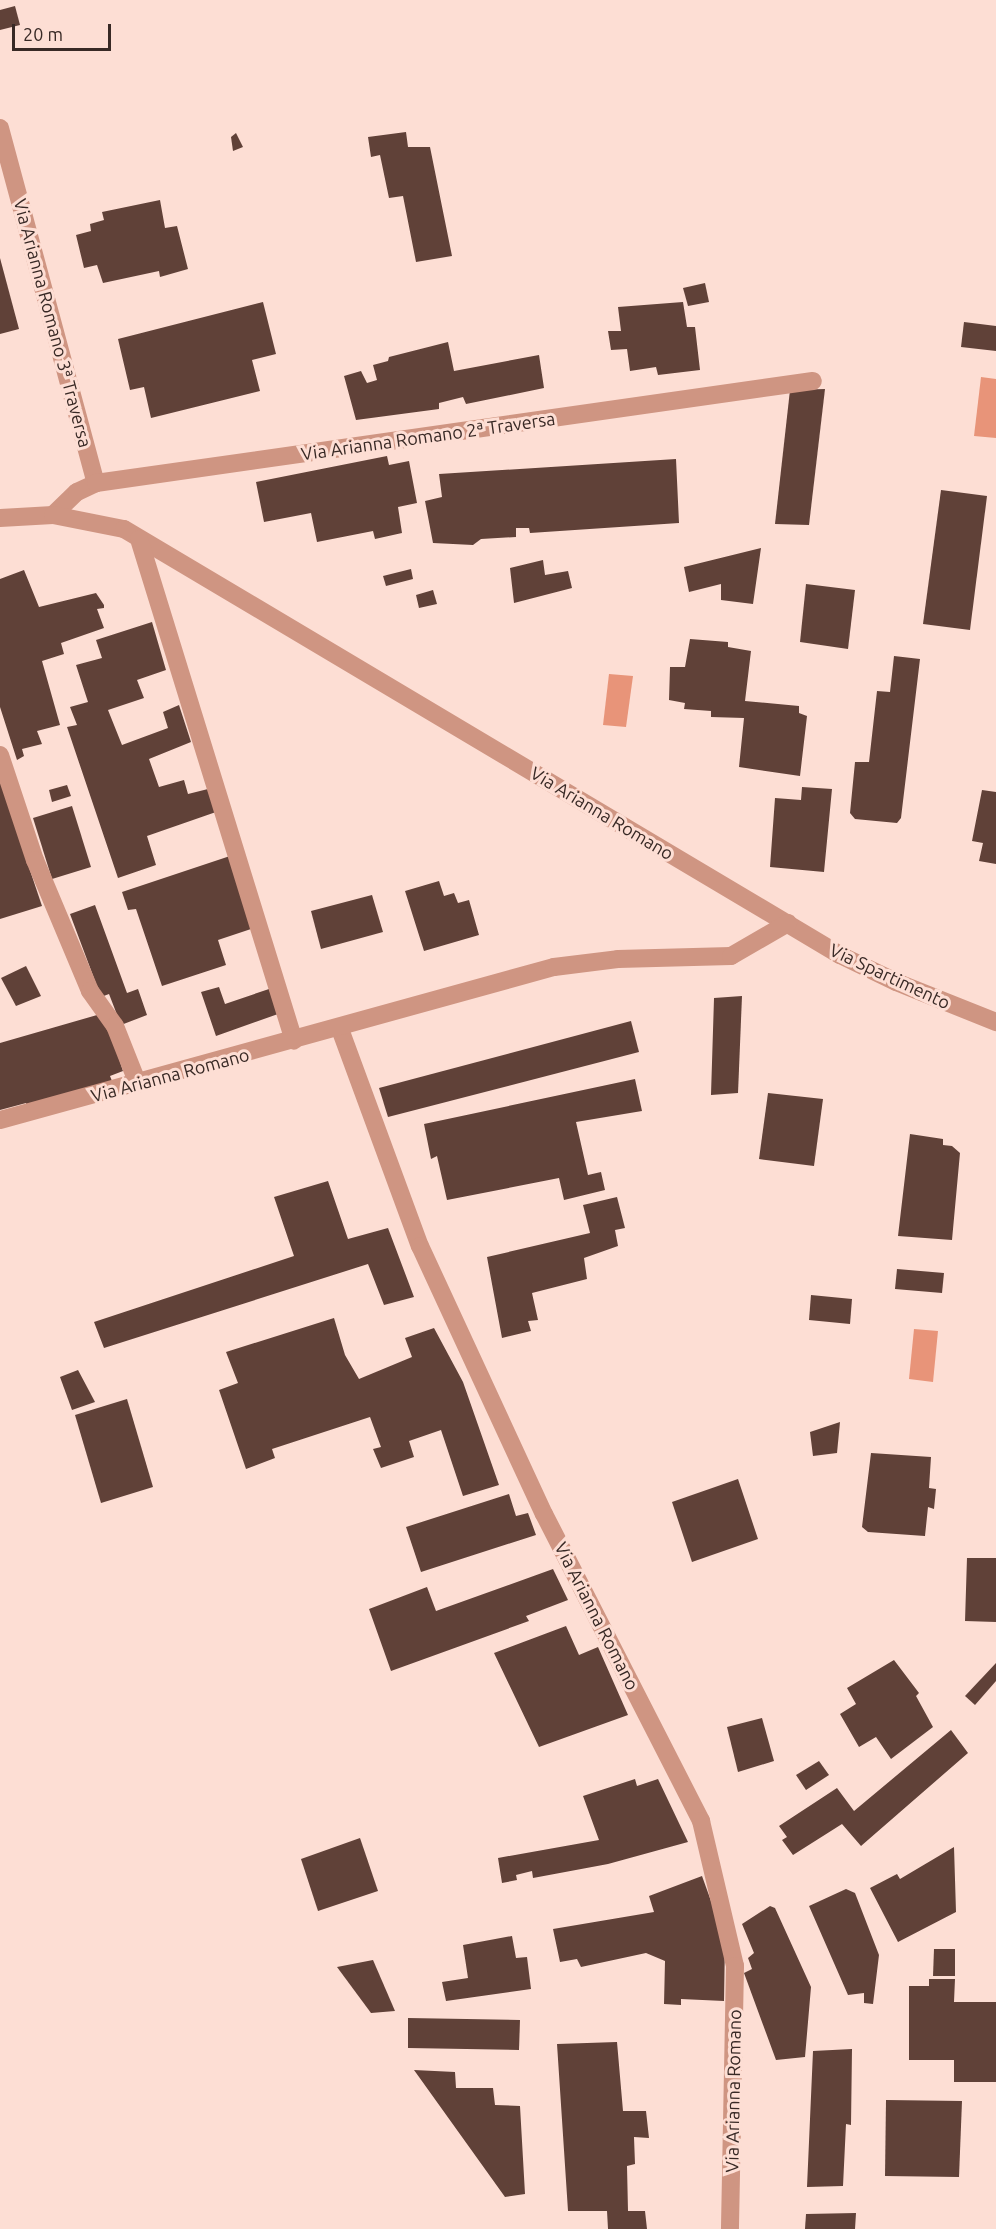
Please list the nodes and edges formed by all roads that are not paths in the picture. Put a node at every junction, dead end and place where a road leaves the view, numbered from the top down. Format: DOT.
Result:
graph roads {
  1 [pos="0,128"];
  2 [pos="813,381"];
  3 [pos="96,483"];
  4 [pos="53,515"];
  5 [pos="0,518"];
  6 [pos="139,539"];
  7 [pos="0,755"];
  8 [pos="788,923"];
  9 [pos="996,1022"];
  10 [pos="340,1029"];
  11 [pos="294,1041"];
  12 [pos="138,1084"];
  13 [pos="0,1120"];
  14 [pos="730,2229"];
  1 -- 3 [label="street, Via Arianna Romano 3ª Traversa"];
  2 -- 3 [label="street, Via Arianna Romano 2ª Traversa"];
  3 -- 4 [label="street, Via Arianna Romano 2ª Traversa"];
  4 -- 5 [label="street, Via Arianna Romano"];
  4 -- 6 [label="street, Via Arianna Romano"];
  6 -- 8 [label="street, Via Arianna Romano"];
  6 -- 11 [label="street"];
  7 -- 12 [label="street"];
  8 -- 9 [label="street, Via Spartimento"];
  8 -- 10 [label="street, Via Arianna Romano"];
  10 -- 11 [label="street, Via Arianna Romano"];
  10 -- 14 [label="street, Via Arianna Romano"];
  11 -- 12 [label="street, Via Arianna Romano"];
  12 -- 13 [label="street, Via Arianna Romano"];
}
